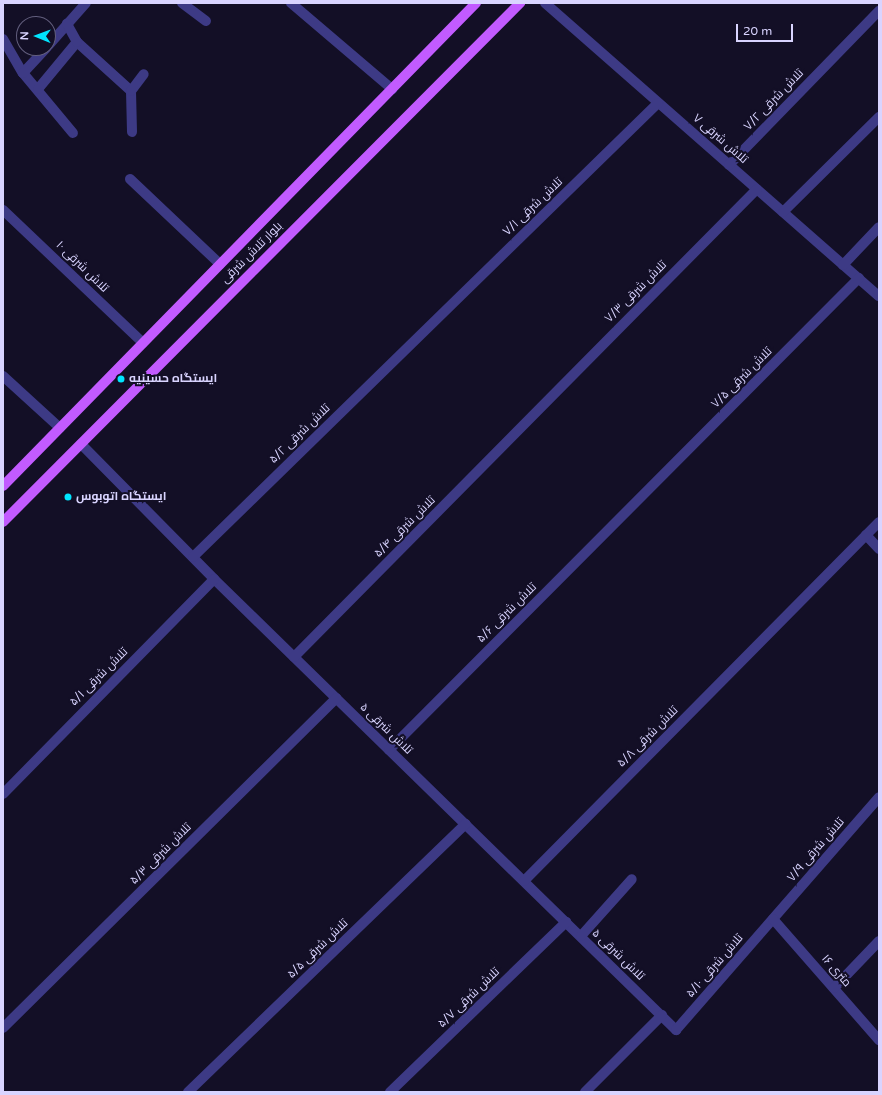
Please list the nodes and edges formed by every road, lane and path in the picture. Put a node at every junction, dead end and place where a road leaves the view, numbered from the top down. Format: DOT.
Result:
graph roads {
  1 [pos="86,3"];
  2 [pos="182,3"];
  3 [pos="291,3"];
  4 [pos="476,3"];
  5 [pos="520,3"];
  6 [pos="544,3"];
  7 [pos="879,11"];
  8 [pos="206,21"];
  9 [pos="67,24"];
  10 [pos="56,37"];
  11 [pos="3,39"];
  12 [pos="77,42"];
  13 [pos="39,56"];
  14 [pos="24,73"];
  15 [pos="144,74"];
  16 [pos="38,89"];
  17 [pos="392,89"];
  18 [pos="131,91"];
  19 [pos="658,103"];
  20 [pos="879,117"];
  21 [pos="132,132"];
  22 [pos="73,134"];
  23 [pos="729,165"];
  24 [pos="130,180"];
  25 [pos="757,189"];
  26 [pos="3,210"];
  27 [pos="783,212"];
  28 [pos="879,227"];
  29 [pos="220,264"];
  30 [pos="843,265"];
  31 [pos="859,278"];
  32 [pos="879,296"];
  33 [pos="426,330"];
  34 [pos="143,343"];
  35 [pos="3,376"];
  36 [pos="534,414"];
  37 [pos="60,428"];
  38 [pos="81,444"];
  39 [pos="3,486"];
  40 [pos="643,495"];
  41 [pos="3,522"];
  42 [pos="879,522"];
  43 [pos="866,535"];
  44 [pos="879,549"];
  45 [pos="193,557"];
  46 [pos="214,579"];
  47 [pos="294,657"];
  48 [pos="336,698"];
  49 [pos="389,750"];
  50 [pos="3,794"];
  51 [pos="879,797"];
  52 [pos="466,824"];
  53 [pos="632,879"];
  54 [pos="524,881"];
  55 [pos="773,919"];
  56 [pos="566,922"];
  57 [pos="581,936"];
  58 [pos="879,941"];
  59 [pos="834,988"];
  60 [pos="662,1015"];
  61 [pos="3,1028"];
  62 [pos="676,1030"];
  63 [pos="879,1040"];
  64 [pos="188,1092"];
  65 [pos="390,1092"];
  66 [pos="585,1092"];
  1 -- 9 [label="street"];
  2 -- 8 [label="street"];
  3 -- 17 [label="street"];
  4 -- 17 [label="main road, بلوار تلاش شرقی"];
  5 -- 38 [label="main road, بلوار تلاش شرقی"];
  6 -- 19 [label="street, ۷ تلاش شرقی"];
  7 -- 23 [label="street, ۷/۲ تلاش شرقی"];
  9 -- 10 [label="street"];
  9 -- 12 [label="street"];
  11 -- 14 [label="street"];
  12 -- 16 [label="street"];
  12 -- 18 [label="street"];
  13 -- 14 [label="street"];
  14 -- 16 [label="street"];
  15 -- 18 [label="street"];
  16 -- 22 [label="street"];
  17 -- 29 [label="main road, بلوار تلاش شرقی"];
  18 -- 21 [label="street"];
  19 -- 23 [label="street, ۷ تلاش شرقی"];
  19 -- 33 [label="street, ۷/۱ تلاش شرقی"];
  20 -- 27 [label="street"];
  23 -- 25 [label="street, ۷ تلاش شرقی"];
  24 -- 29 [label="street"];
  25 -- 27 [label="street, ۷ تلاش شرقی"];
  25 -- 36 [label="street, ۷/۳ تلاش شرقی"];
  26 -- 34 [label="street, تلاش شرقی ۱۰"];
  27 -- 30 [label="street, ۷ تلاش شرقی"];
  28 -- 30 [label="street"];
  29 -- 34 [label="main road, بلوار تلاش شرقی"];
  30 -- 31 [label="street, ۷ تلاش شرقی"];
  31 -- 32 [label="street, ۷ تلاش شرقی"];
  31 -- 40 [label="street, ۷/۵ تلاش شرقی"];
  33 -- 45 [label="street, ۵/۲ تلاش شرقی"];
  34 -- 37 [label="main road, بلوار تلاش شرقی"];
  35 -- 37 [label="street"];
  36 -- 47 [label="street, ۵/۴ تلاش شرقی"];
  37 -- 39 [label="main road, بلوار تلاش شرقی"];
  38 -- 41 [label="main road, بلوار تلاش شرقی"];
  38 -- 45 [label="street, ۵ تلاش شرقی"];
  40 -- 49 [label="street, ۵/۶ تلاش شرقی"];
  42 -- 43 [label="street, ۵/۸ تلاش شرقی"];
  43 -- 44 [label="street"];
  43 -- 54 [label="street, ۵/۸ تلاش شرقی"];
  45 -- 46 [label="street, ۵ تلاش شرقی"];
  46 -- 47 [label="street, ۵ تلاش شرقی"];
  46 -- 50 [label="street, ۵/۱ تلاش شرقی"];
  47 -- 48 [label="street, ۵ تلاش شرقی"];
  48 -- 49 [label="street, ۵ تلاش شرقی"];
  48 -- 61 [label="street, ۵/۳ تلاش شرقی"];
  49 -- 52 [label="street, ۵ تلاش شرقی"];
  51 -- 55 [label="street, ۷/۹ تلاش شرقی"];
  52 -- 54 [label="street, ۵ تلاش شرقی"];
  52 -- 64 [label="street, ۵/۵ تلاش شرقی"];
  53 -- 57 [label="street"];
  54 -- 56 [label="street, ۵ تلاش شرقی"];
  55 -- 59 [label="street, ۱۶ متری"];
  55 -- 62 [label="street, ۵/۱۰ تلاش شرقی"];
  56 -- 57 [label="street, ۵ تلاش شرقی"];
  56 -- 65 [label="street, ۵/۷ تلاش شرقی"];
  57 -- 60 [label="street, ۵ تلاش شرقی"];
  58 -- 59 [label="street"];
  59 -- 63 [label="street, ۱۶ متری"];
  60 -- 62 [label="street, ۵ تلاش شرقی"];
  60 -- 66 [label="street"];
}
